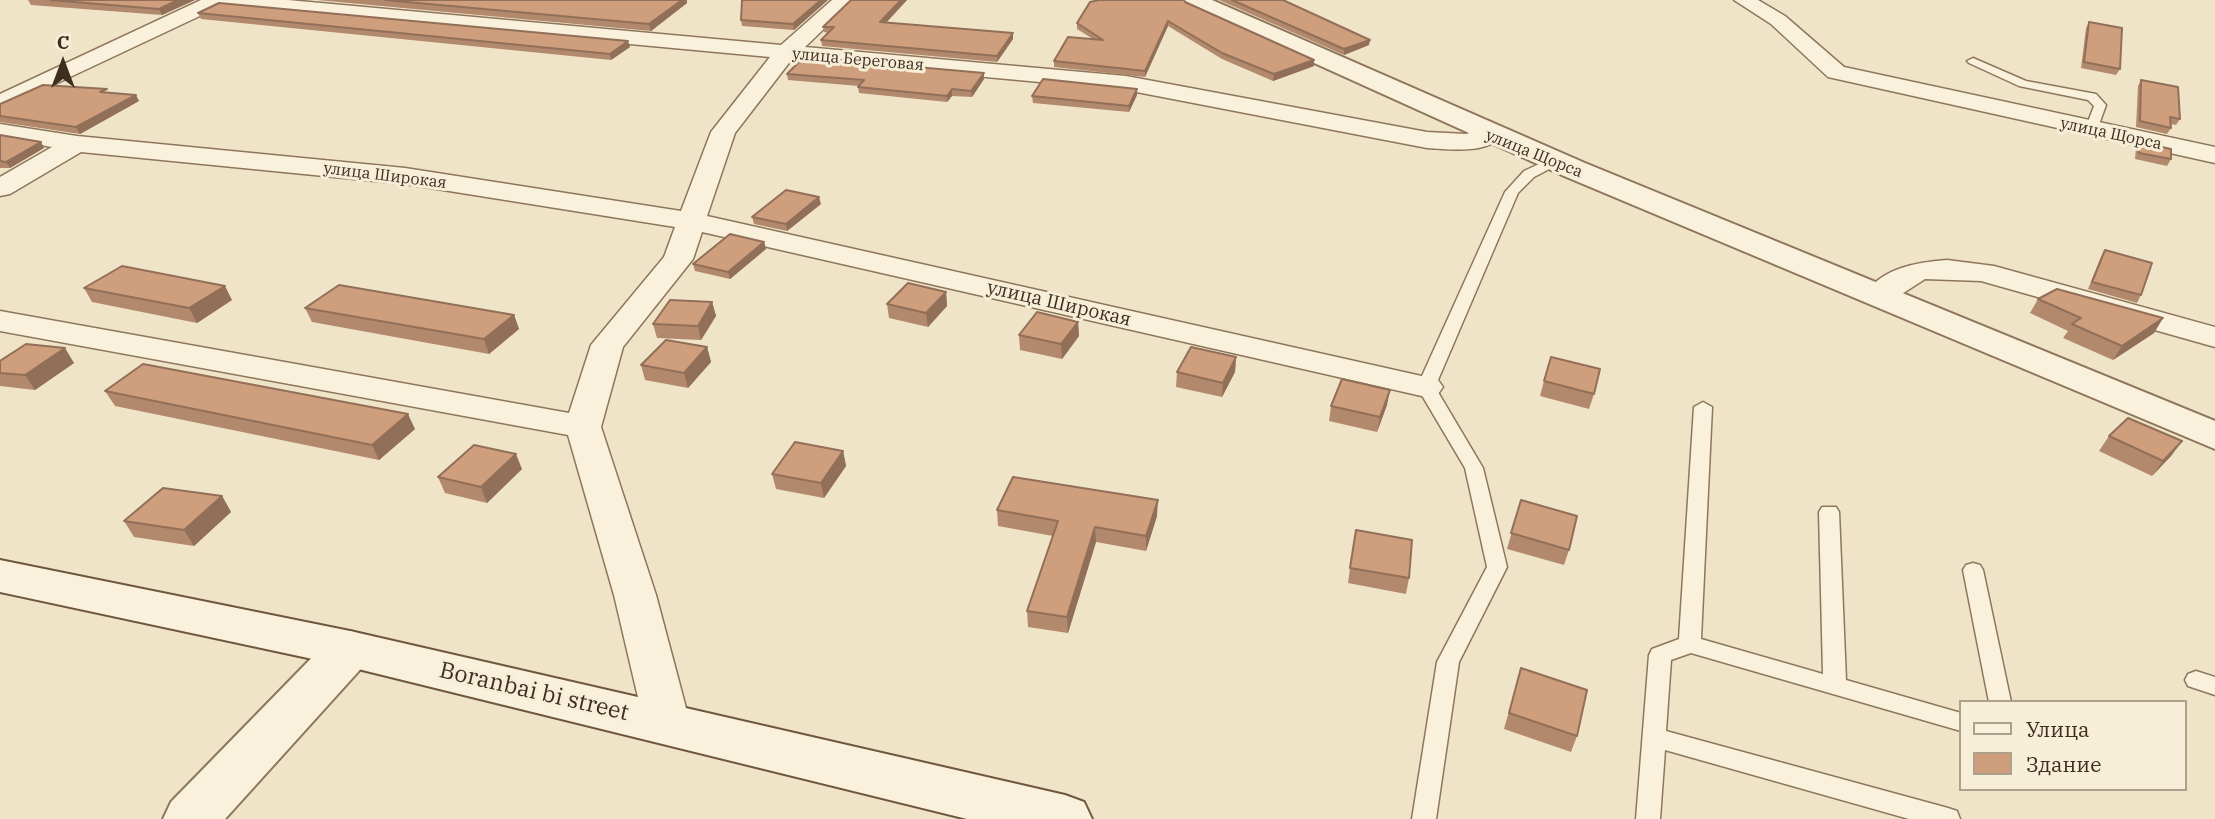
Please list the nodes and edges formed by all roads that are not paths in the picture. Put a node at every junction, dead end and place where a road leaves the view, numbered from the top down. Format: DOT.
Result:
graph roads {
  1 [pos="220,0"];
  2 [pos="844,0"];
  3 [pos="1194,0"];
  4 [pos="1744,0"];
  5 [pos="783,54"];
  6 [pos="1973,61"];
  7 [pos="0,103"];
  8 [pos="2091,130"];
  9 [pos="0,131"];
  10 [pos="1489,135"];
  11 [pos="78,145"];
  12 [pos="2215,155"];
  13 [pos="1555,161"];
  14 [pos="0,188"];
  15 [pos="692,221"];
  16 [pos="1880,295"];
  17 [pos="0,320"];
  18 [pos="2215,337"];
  19 [pos="1426,387"];
  20 [pos="1703,407"];
  21 [pos="583,427"];
  22 [pos="2215,436"];
  23 [pos="1829,512"];
  24 [pos="1973,570"];
  25 [pos="0,576"];
  26 [pos="1690,644"];
  27 [pos="351,649"];
  28 [pos="1835,686"];
  29 [pos="2000,700"];
  30 [pos="1960,722"];
  31 [pos="667,723"];
  32 [pos="1654,737"];
  33 [pos="190,819"];
  34 [pos="1065,819"];
  35 [pos="1424,819"];
  36 [pos="1648,819"];
  37 [pos="1948,819"];
  1 -- 5 [label="street, улица Береговая"];
  1 -- 7 [label="street"];
  2 -- 5 [label="street"];
  3 -- 10 [label="street, улица Щорса"];
  4 -- 8 [label="street, улица Щорса"];
  5 -- 10 [label="street, улица Береговая"];
  5 -- 15 [label="street"];
  6 -- 8 [label="lane"];
  8 -- 12 [label="street, улица Щорса"];
  9 -- 11 [label="street, улица Широкая"];
  10 -- 13 [label="street, улица Щорса"];
  11 -- 14 [label="street"];
  11 -- 15 [label="street, улица Широкая"];
  13 -- 16 [label="street, улица Щорса"];
  13 -- 19 [label="lane"];
  15 -- 19 [label="street, улица Широкая"];
  15 -- 21 [label="street"];
  16 -- 18 [label="street"];
  16 -- 22 [label="street, улица Щорса"];
  17 -- 21 [label="street"];
  19 -- 35 [label="lane"];
  20 -- 26 [label="lane"];
  21 -- 31 [label="street"];
  23 -- 28 [label="lane"];
  24 -- 29 [label="lane"];
  25 -- 27 [label="street, Boranbai bi street"];
  26 -- 28 [label="lane"];
  26 -- 32 [label="lane"];
  27 -- 31 [label="street, Boranbai bi street"];
  27 -- 33 [label="street"];
  28 -- 30 [label="lane"];
  31 -- 34 [label="street, Boranbai bi street"];
  32 -- 36 [label="lane"];
  32 -- 37 [label="lane"];
}
